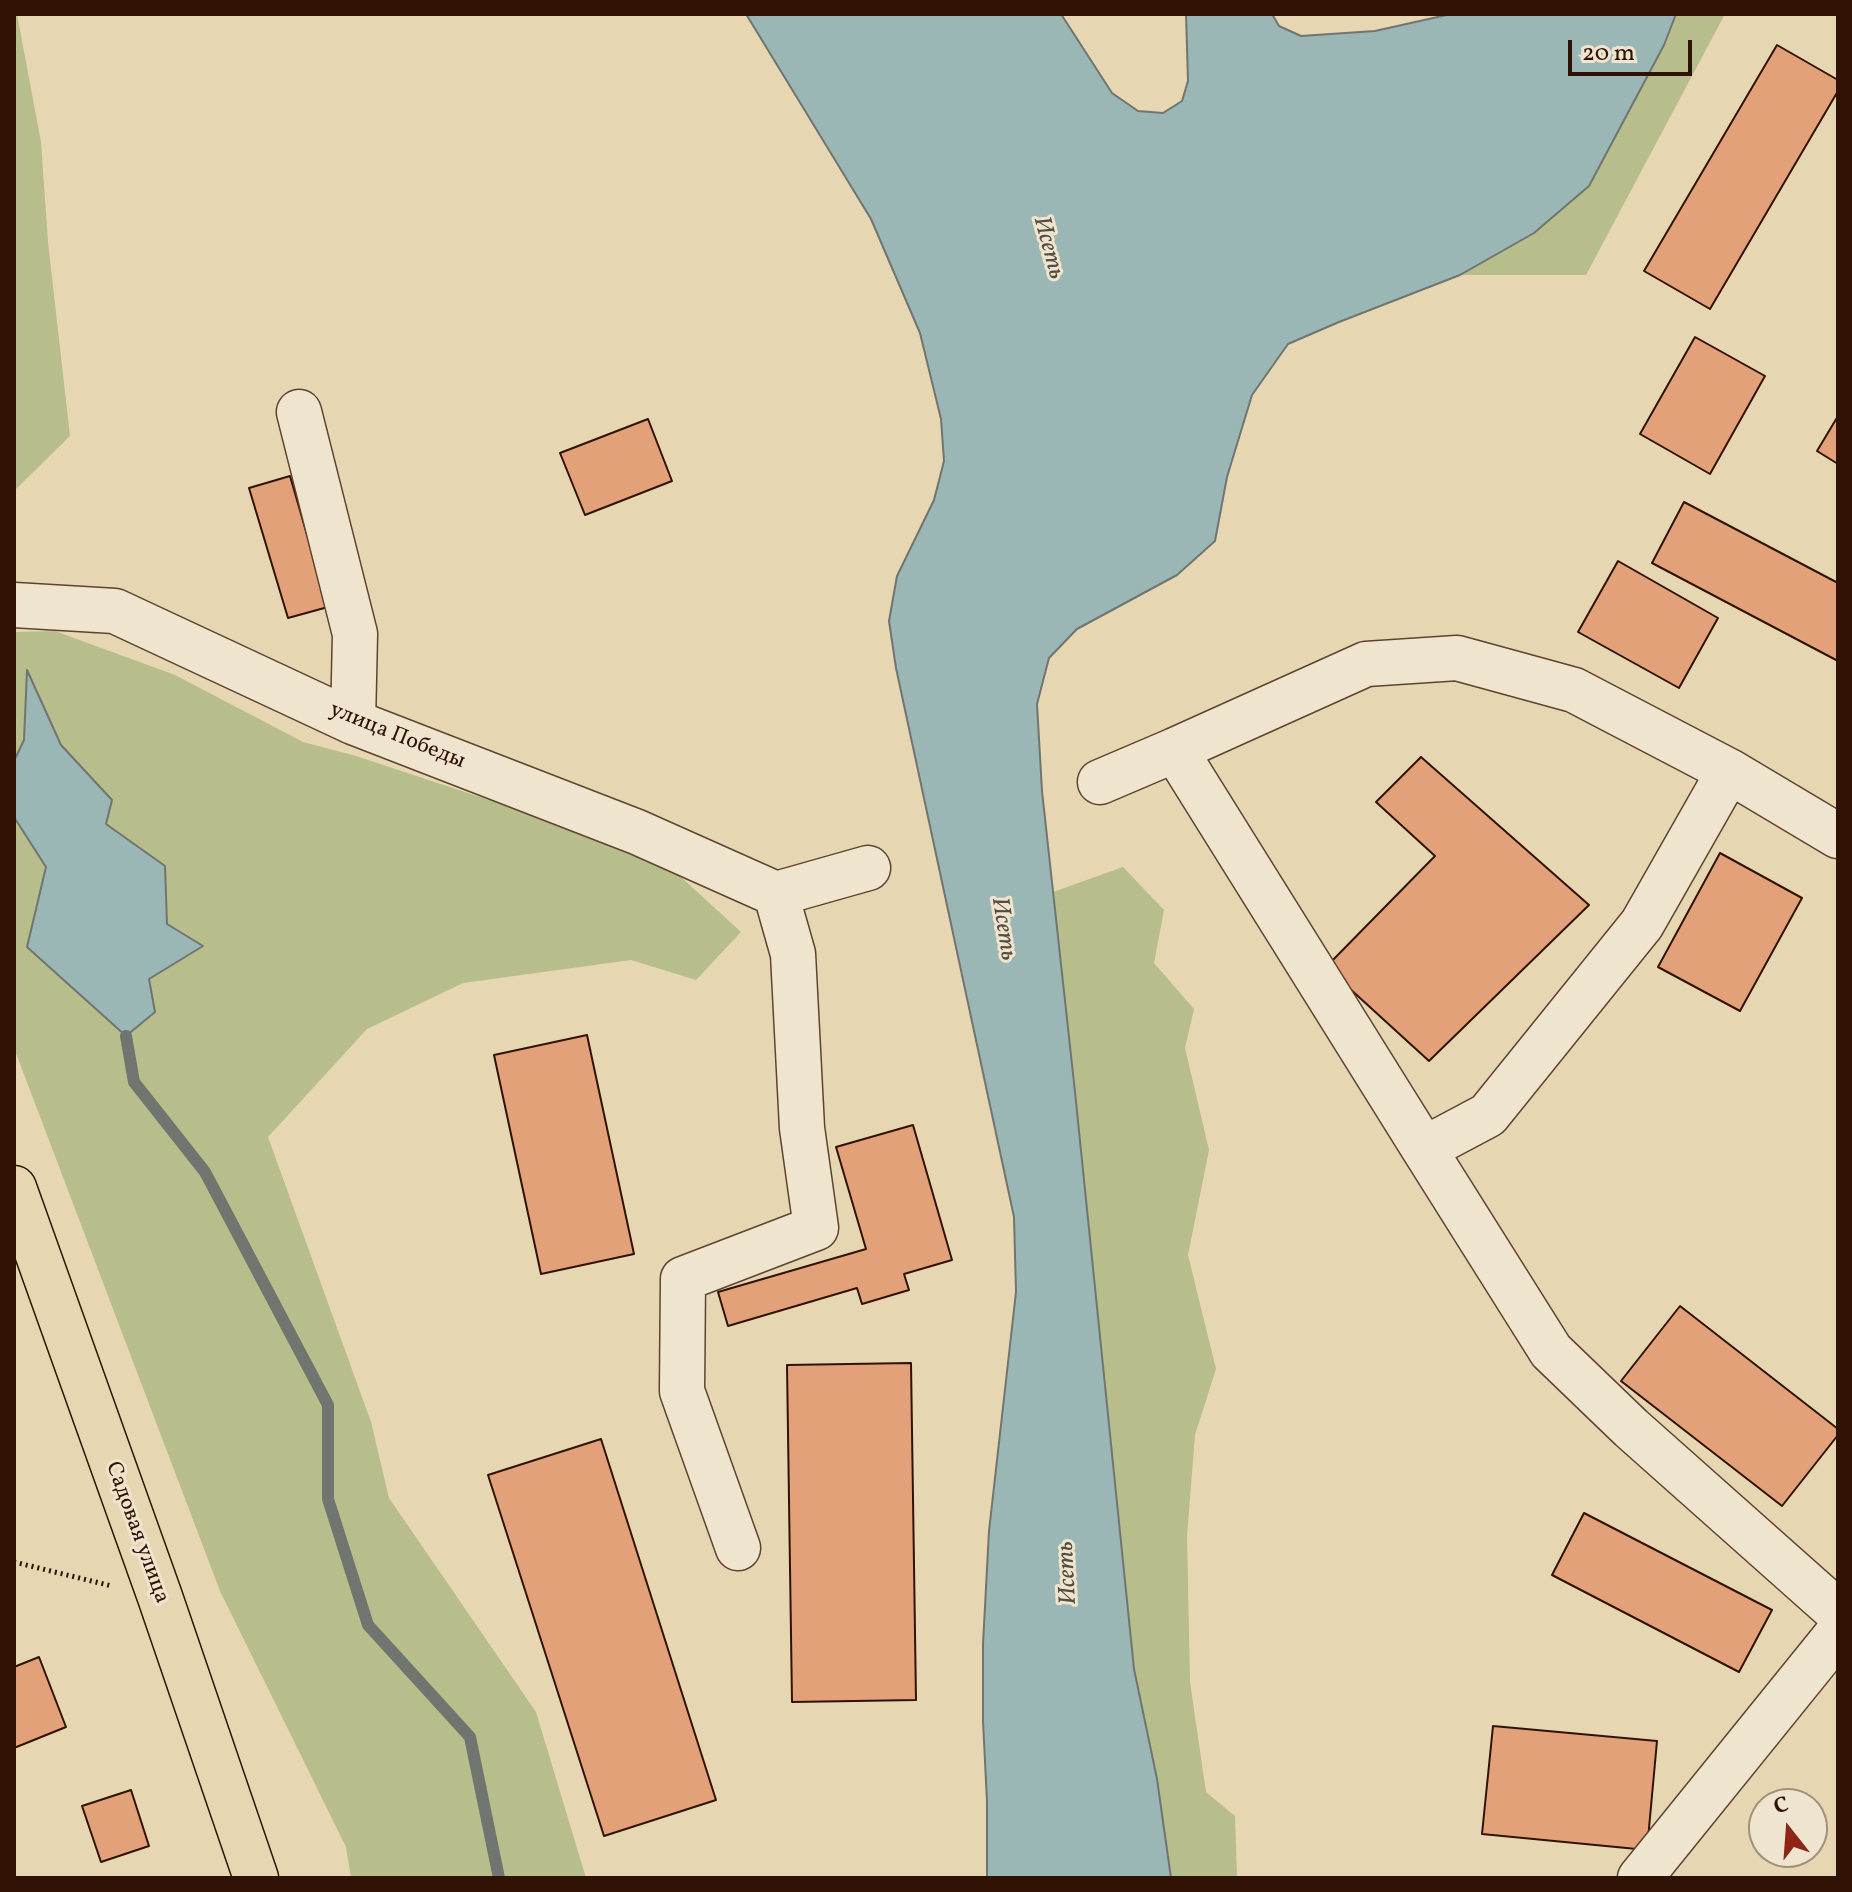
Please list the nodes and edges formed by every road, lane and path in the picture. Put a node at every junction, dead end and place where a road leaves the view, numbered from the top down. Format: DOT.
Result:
graph roads {
  1 [pos="299,412"];
  2 [pos="14,605"];
  3 [pos="353,722"];
  4 [pos="1175,750"];
  5 [pos="1729,771"];
  6 [pos="1100,782"];
  7 [pos="1838,836"];
  8 [pos="868,868"];
  9 [pos="776,894"];
  10 [pos="1424,1149"];
  11 [pos="14,1188"];
  12 [pos="738,1548"];
  13 [pos="14,1562"];
  14 [pos="160,1597"];
  15 [pos="1838,1612"];
  16 [pos="1838,1633"];
  17 [pos="256,1878"];
  18 [pos="1640,1878"];
  1 -- 3 [label="street"];
  2 -- 3 [label="street, улица Победы"];
  3 -- 9 [label="street, улица Победы"];
  4 -- 5 [label="street"];
  4 -- 6 [label="street"];
  4 -- 10 [label="street"];
  5 -- 7 [label="street"];
  5 -- 10 [label="street"];
  8 -- 9 [label="street"];
  9 -- 12 [label="street"];
  10 -- 15 [label="street"];
  11 -- 14 [label="main road, Садовая улица"];
  13 -- 14 [label="path"];
  14 -- 17 [label="main road, Садовая улица"];
  16 -- 18 [label="street"];
}
